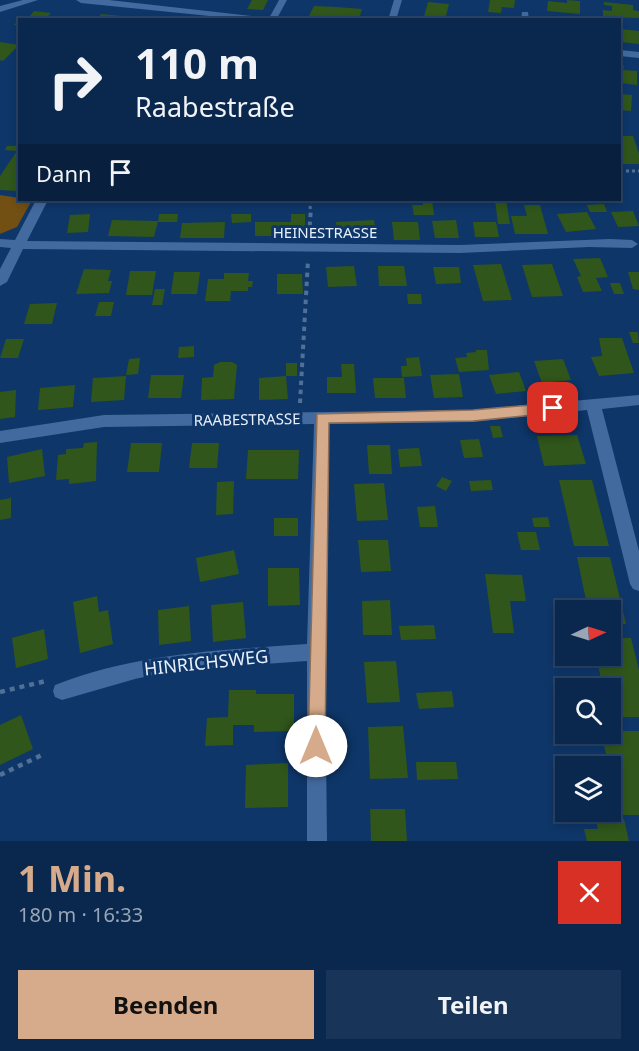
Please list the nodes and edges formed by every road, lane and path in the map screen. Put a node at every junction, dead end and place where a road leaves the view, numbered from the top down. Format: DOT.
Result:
graph roads {
  1 [pos="33,0"];
  2 [pos="81,0"];
  3 [pos="283,0"];
  4 [pos="398,0"];
  5 [pos="155,3"];
  6 [pos="0,9"];
  7 [pos="145,18"];
  8 [pos="268,18"];
  9 [pos="276,18"];
  10 [pos="393,18"];
  11 [pos="621,53"];
  12 [pos="639,56"];
  13 [pos="621,171"];
  14 [pos="639,171"];
  15 [pos="41,201"];
  16 [pos="311,201"];
  17 [pos="0,243"];
  18 [pos="19,244"];
  19 [pos="632,244"];
  20 [pos="308,249"];
  21 [pos="0,282"];
  22 [pos="639,400"];
  23 [pos="593,404"];
  24 [pos="299,418"];
  25 [pos="322,418"];
  26 [pos="0,437"];
  27 [pos="639,584"];
  28 [pos="316,652"];
  29 [pos="62,691"];
  30 [pos="0,692"];
  31 [pos="44,754"];
  32 [pos="0,775"];
  33 [pos="317,841"];
  1 -- 6 [label="street"];
  2 -- 5 [label="street"];
  3 -- 9 [label="lane"];
  4 -- 10 [label="lane"];
  5 -- 7 [label="street"];
  5 -- 8 [label="street"];
  11 -- 12 [label="street"];
  13 -- 14 [label="path"];
  15 -- 18 [label="street"];
  16 -- 20 [label="path"];
  17 -- 18 [label="street, HEINESTRASSE"];
  18 -- 20 [label="street, HEINESTRASSE"];
  18 -- 21 [label="street"];
  19 -- 20 [label="street, HEINESTRASSE"];
  20 -- 24 [label="path"];
  22 -- 23 [label="street, RAABESTRASSE"];
  23 -- 25 [label="street, RAABESTRASSE"];
  23 -- 27 [label="street"];
  24 -- 25 [label="street, RAABESTRASSE"];
  24 -- 26 [label="street, RAABESTRASSE"];
  25 -- 28 [label="street"];
  28 -- 29 [label="street, HINRICHSWEG"];
  28 -- 33 [label="street"];
  29 -- 30 [label="path"];
  31 -- 32 [label="path"];
}
